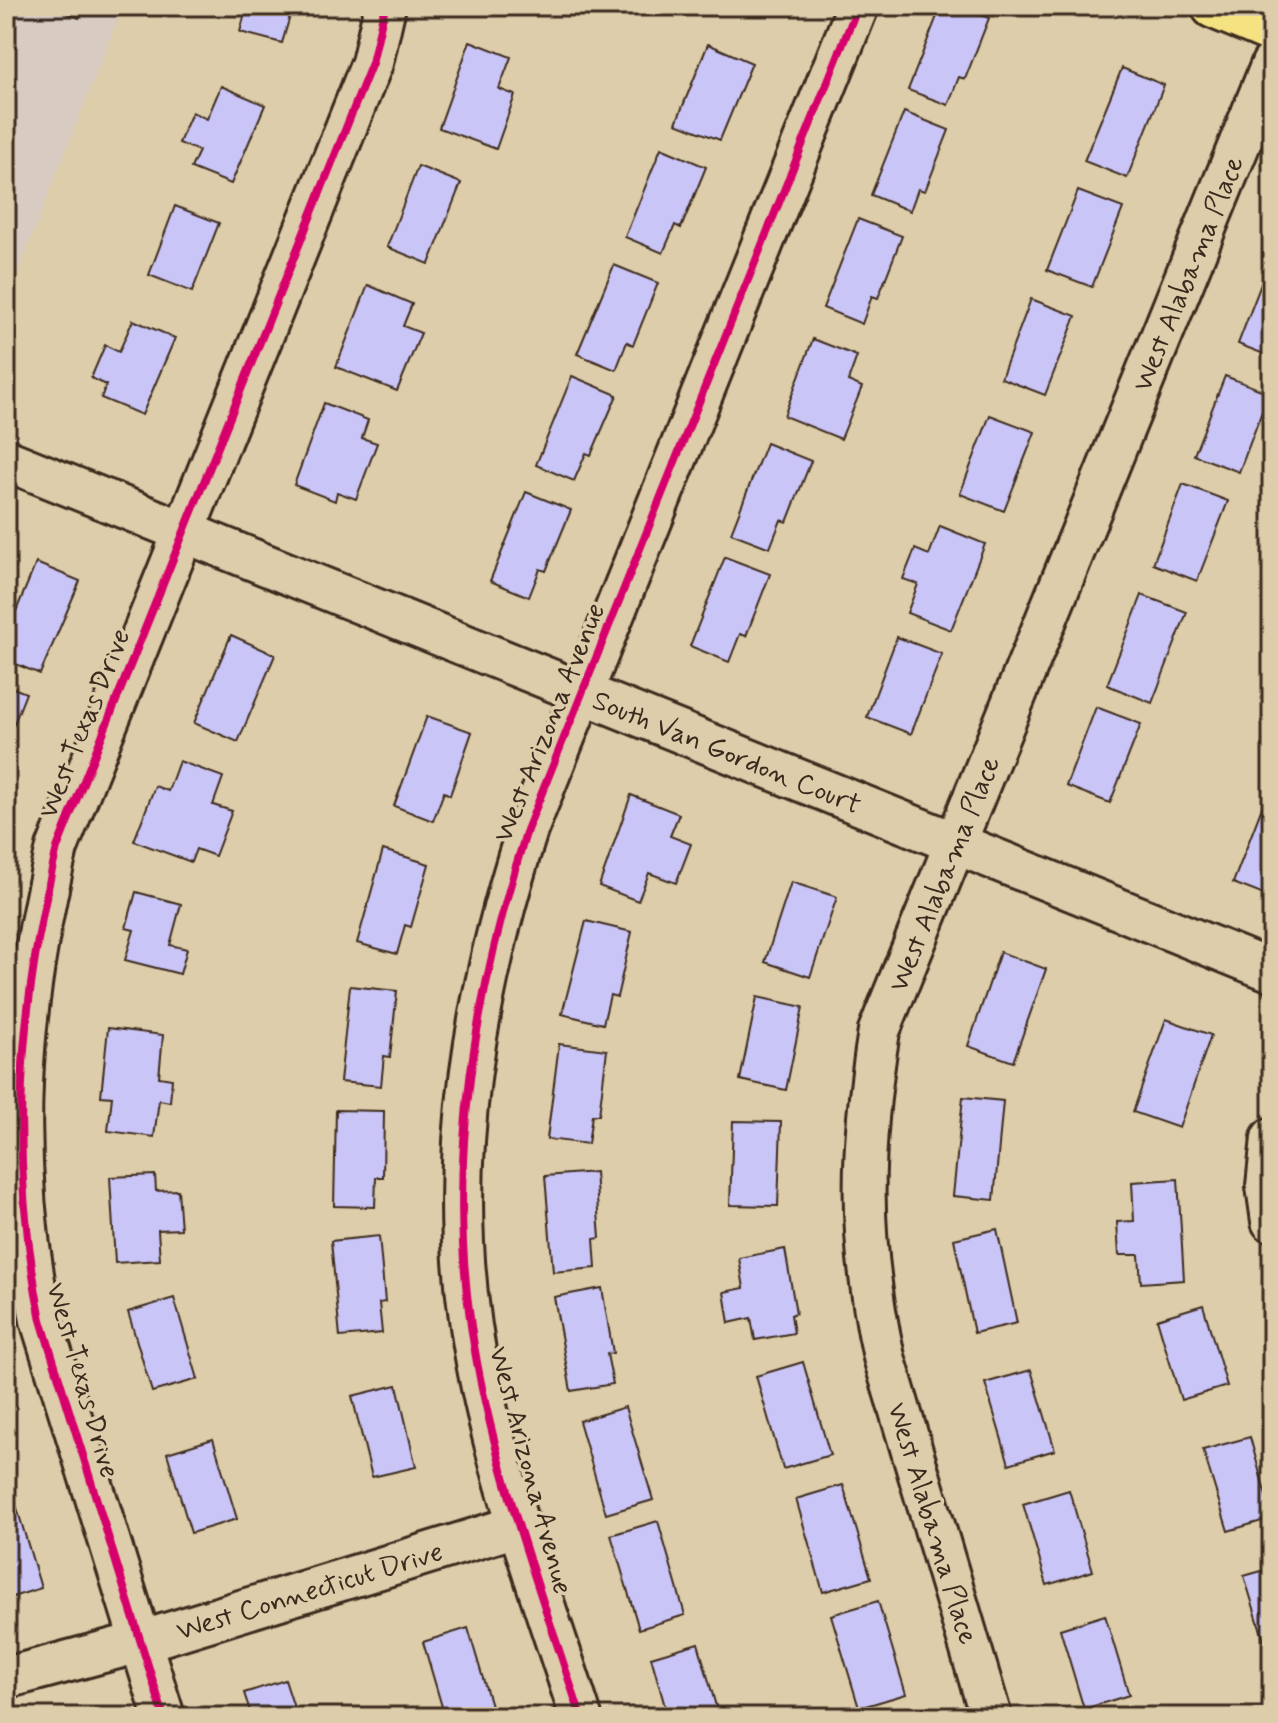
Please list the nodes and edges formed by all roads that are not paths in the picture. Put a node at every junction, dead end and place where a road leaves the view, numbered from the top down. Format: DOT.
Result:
graph roads {
  1 [pos="385,6"];
  2 [pos="858,6"];
  3 [pos="1214,6"];
  4 [pos="1272,30"];
  5 [pos="1272,64"];
  6 [pos="6,460"];
  7 [pos="184,532"];
  8 [pos="583,693"];
  9 [pos="953,843"];
  10 [pos="1272,971"];
  11 [pos="1272,1138"];
  12 [pos="1272,1221"];
  13 [pos="520,1525"];
  14 [pos="140,1642"];
  15 [pos="6,1678"];
  16 [pos="164,1717"];
  17 [pos="581,1717"];
  18 [pos="991,1717"];
  1 -- 7 [label="street, West Texas Drive"];
  2 -- 8 [label="street, West Arizona Avenue"];
  3 -- 4 [label="main road"];
  5 -- 9 [label="street, West Alabama Place"];
  6 -- 7 [label="street, South Van Gordon Court"];
  7 -- 8 [label="street, South Van Gordon Court"];
  7 -- 14 [label="street, West Texas Drive"];
  8 -- 9 [label="street, South Van Gordon Court"];
  8 -- 13 [label="street, West Arizona Avenue"];
  9 -- 10 [label="street, South Van Gordon Court"];
  9 -- 18 [label="street, West Alabama Place"];
  11 -- 12 [label="street"];
  13 -- 14 [label="street, West Connecticut Drive"];
  13 -- 17 [label="street, West Arizona Avenue"];
  14 -- 15 [label="street, West Connecticut Drive"];
  14 -- 16 [label="street, West Texas Drive"];
}
